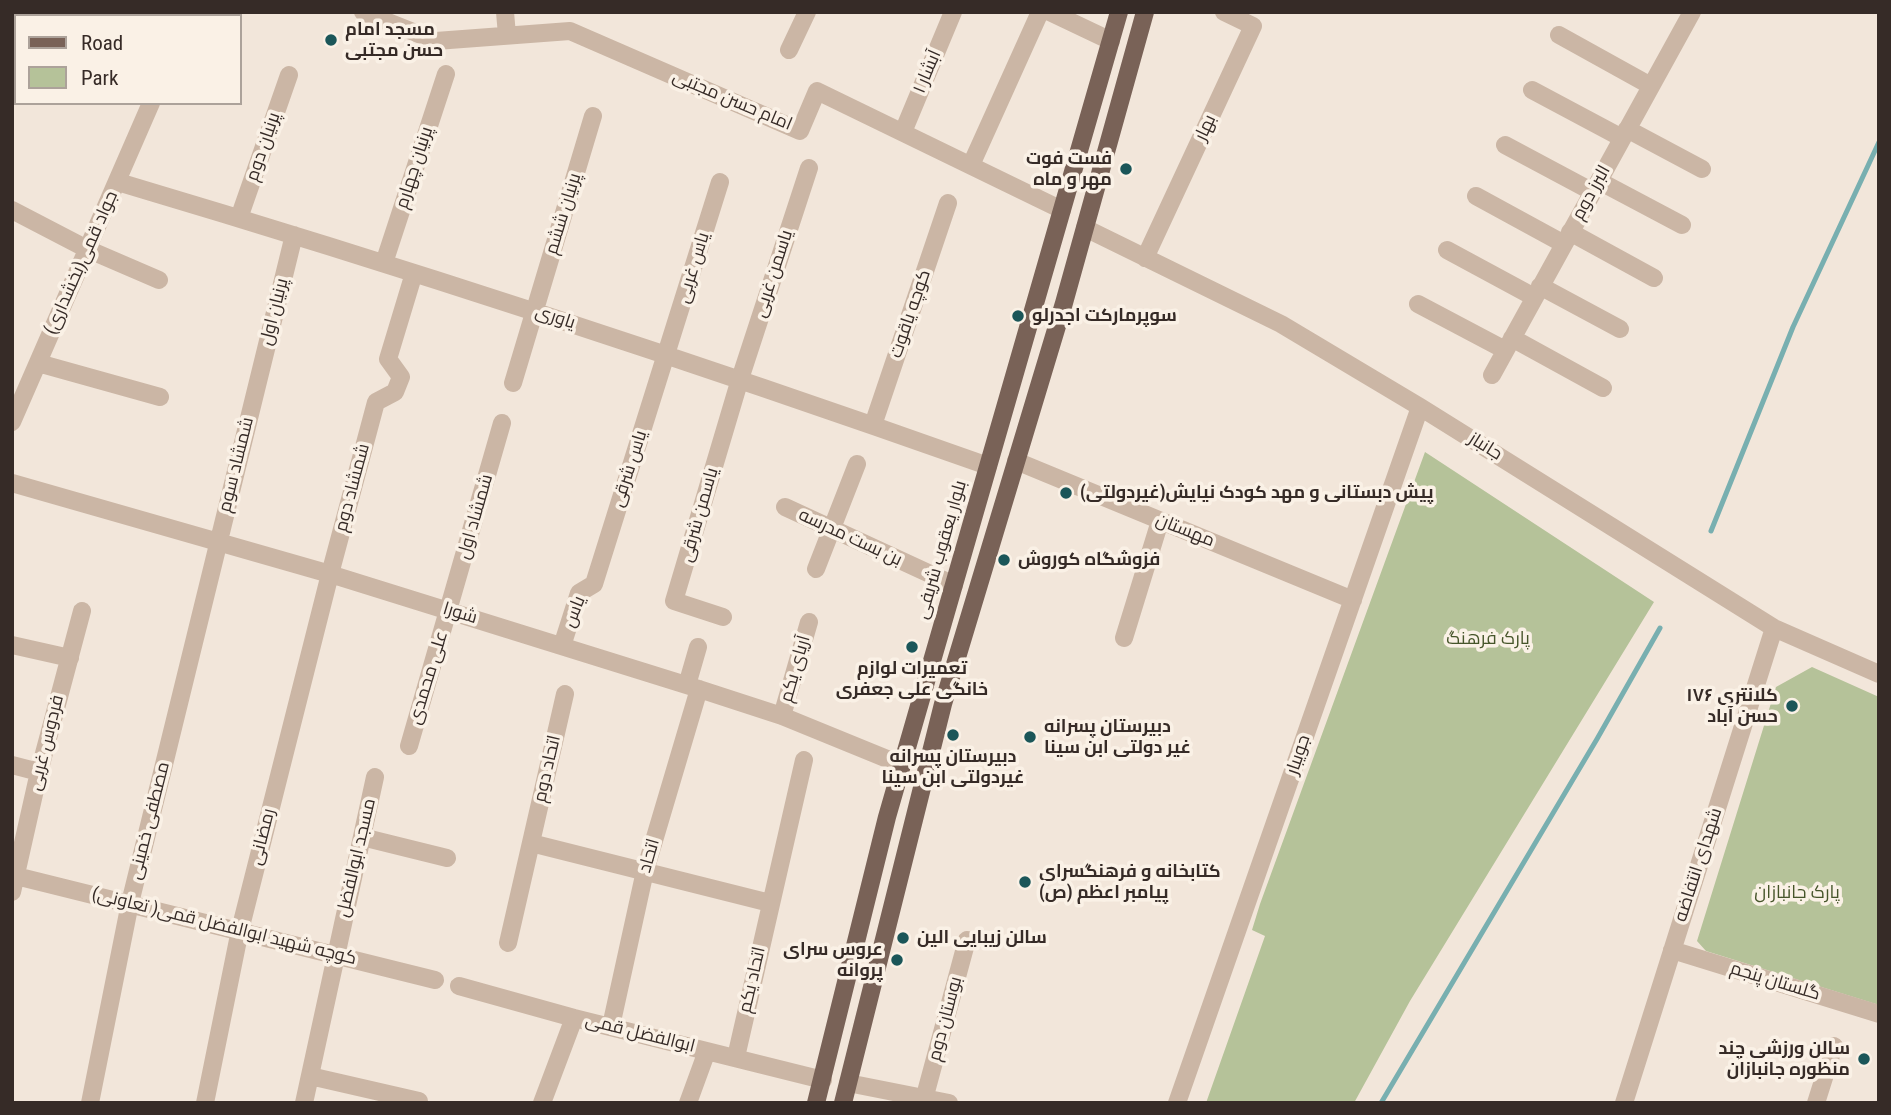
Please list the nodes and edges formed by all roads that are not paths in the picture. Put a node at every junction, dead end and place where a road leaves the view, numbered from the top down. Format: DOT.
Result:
graph roads {
  1 [pos="505,12"];
  2 [pos="807,12"];
  3 [pos="953,12"];
  4 [pos="1040,12"];
  5 [pos="1050,12"];
  6 [pos="1119,12"];
  7 [pos="1145,12"];
  8 [pos="1224,12"];
  9 [pos="1692,12"];
  10 [pos="375,14"];
  11 [pos="507,35"];
  12 [pos="1559,35"];
  13 [pos="1111,41"];
  14 [pos="789,50"];
  15 [pos="446,74"];
  16 [pos="289,75"];
  17 [pos="1651,86"];
  18 [pos="1532,90"];
  19 [pos="150,105"];
  20 [pos="593,116"];
  21 [pos="903,132"];
  22 [pos="1625,133"];
  23 [pos="1505,145"];
  24 [pos="971,165"];
  25 [pos="809,168"];
  26 [pos="1702,169"];
  27 [pos="118,182"];
  28 [pos="720,182"];
  29 [pos="1596,186"];
  30 [pos="1476,196"];
  31 [pos="948,203"];
  32 [pos="12,210"];
  33 [pos="1062,210"];
  34 [pos="239,218"];
  35 [pos="1682,225"];
  36 [pos="1086,228"];
  37 [pos="294,235"];
  38 [pos="1567,238"];
  39 [pos="88,249"];
  40 [pos="1447,250"];
  41 [pos="1145,258"];
  42 [pos="384,263"];
  43 [pos="414,272"];
  44 [pos="1654,278"];
  45 [pos="159,280"];
  46 [pos="1537,292"];
  47 [pos="1418,304"];
  48 [pos="534,312"];
  49 [pos="1619,329"];
  50 [pos="1509,344"];
  51 [pos="667,355"];
  52 [pos="38,363"];
  53 [pos="1492,375"];
  54 [pos="740,379"];
  55 [pos="513,383"];
  56 [pos="1603,388"];
  57 [pos="256,389"];
  58 [pos="160,397"];
  59 [pos="1420,407"];
  60 [pos="12,422"];
  61 [pos="502,423"];
  62 [pos="873,425"];
  63 [pos="1016,461"];
  64 [pos="857,464"];
  65 [pos="988,466"];
  66 [pos="12,483"];
  67 [pos="785,507"];
  68 [pos="1160,521"];
  69 [pos="832,529"];
  70 [pos="218,542"];
  71 [pos="816,569"];
  72 [pos="330,574"];
  73 [pos="594,584"];
  74 [pos="954,585"];
  75 [pos="1353,600"];
  76 [pos="449,610"];
  77 [pos="82,611"];
  78 [pos="723,617"];
  79 [pos="809,622"];
  80 [pos="1774,628"];
  81 [pos="1124,638"];
  82 [pos="12,645"];
  83 [pos="562,646"];
  84 [pos="698,647"];
  85 [pos="70,658"];
  86 [pos="1879,674"];
  87 [pos="693,687"];
  88 [pos="565,694"];
  89 [pos="782,716"];
  90 [pos="409,746"];
  91 [pos="804,760"];
  92 [pos="12,765"];
  93 [pos="902,765"];
  94 [pos="39,772"];
  95 [pos="926,775"];
  96 [pos="375,777"];
  97 [pos="362,837"];
  98 [pos="531,843"];
  99 [pos="447,858"];
  100 [pos="645,871"];
  101 [pos="13,881"];
  102 [pos="770,902"];
  103 [pos="130,903"];
  104 [pos="240,930"];
  105 [pos="967,940"];
  106 [pos="508,943"];
  107 [pos="1672,950"];
  108 [pos="336,954"];
  109 [pos="435,980"];
  110 [pos="459,986"];
  111 [pos="1879,1014"];
  112 [pos="575,1018"];
  113 [pos="611,1026"];
  114 [pos="1834,1046"];
  115 [pos="707,1051"];
  116 [pos="736,1057"];
  117 [pos="310,1076"];
  118 [pos="823,1080"];
  119 [pos="848,1083"];
  120 [pos="924,1100"];
  121 [pos="419,1102"];
  122 [pos="90,1103"];
  123 [pos="205,1103"];
  124 [pos="304,1103"];
  125 [pos="542,1103"];
  126 [pos="688,1103"];
  127 [pos="816,1103"];
  128 [pos="843,1103"];
  129 [pos="948,1103"];
  130 [pos="1177,1103"];
  131 [pos="1624,1103"];
  132 [pos="1816,1103"];
  1 -- 11 [label="street"];
  2 -- 14 [label="street"];
  3 -- 21 [label="street, آبشار ۱"];
  4 -- 24 [label="street"];
  5 -- 13 [label="street"];
  6 -- 13 [label="main road, بلوار یعقوب شریفی"];
  7 -- 36 [label="main road"];
  8 -- 41 [label="street, بهار"];
  9 -- 17 [label="street, البرز دوم"];
  10 -- 11 [label="street, امام حسن مجتبی"];
  11 -- 21 [label="street, امام حسن مجتبی"];
  12 -- 17 [label="street"];
  13 -- 33 [label="main road, بلوار یعقوب شریفی"];
  15 -- 42 [label="street, پرنیان چهارم"];
  16 -- 34 [label="street, پرنیان دوم"];
  17 -- 22 [label="street, البرز دوم"];
  18 -- 22 [label="street"];
  19 -- 27 [label="street, جواد قمی(بخشداری)"];
  20 -- 48 [label="street, پرنیان ششم"];
  21 -- 24 [label="street, امام حسن مجتبی"];
  22 -- 26 [label="street"];
  22 -- 29 [label="street, البرز دوم"];
  23 -- 29 [label="street"];
  24 -- 33 [label="street, امام حسن مجتبی"];
  25 -- 54 [label="street, یاسمن غربی"];
  27 -- 34 [label="street, یاوری"];
  27 -- 39 [label="street, جواد قمی(بخشداری)"];
  28 -- 51 [label="street, یاس غربی"];
  29 -- 35 [label="street"];
  29 -- 38 [label="street, البرز دوم"];
  30 -- 38 [label="street"];
  31 -- 62 [label="street, کوچه یاقوت"];
  32 -- 39 [label="street"];
  33 -- 36 [label="main road"];
  33 -- 65 [label="main road, بلوار یعقوب شریفی"];
  34 -- 37 [label="street, یاوری"];
  36 -- 41 [label="street, جانباز"];
  36 -- 63 [label="main road"];
  37 -- 42 [label="street, یاوری"];
  37 -- 57 [label="street, پرنیان اول"];
  38 -- 44 [label="street"];
  38 -- 46 [label="street, البرز دوم"];
  39 -- 45 [label="street"];
  39 -- 52 [label="street, جواد قمی(بخشداری)"];
  40 -- 46 [label="street"];
  41 -- 59 [label="street, جانباز"];
  42 -- 43 [label="street, یاوری"];
  43 -- 48 [label="street, یاوری"];
  43 -- 72 [label="street, شمشاد دوم"];
  46 -- 49 [label="street"];
  46 -- 50 [label="street, البرز دوم"];
  47 -- 50 [label="street"];
  48 -- 51 [label="street, یاوری"];
  48 -- 55 [label="street, پرنیان ششم"];
  50 -- 53 [label="street, البرز دوم"];
  50 -- 56 [label="street"];
  51 -- 54 [label="street, یاوری"];
  51 -- 73 [label="street, یاس شرقی"];
  52 -- 58 [label="street"];
  52 -- 60 [label="street, جواد قمی(بخشداری)"];
  54 -- 62 [label="street, یاوری"];
  54 -- 78 [label="street, یاسمن شرقی"];
  57 -- 70 [label="street, شمشاد سوم"];
  59 -- 75 [label="street, جویبار"];
  59 -- 80 [label="street, جانباز"];
  61 -- 76 [label="street, شمشاد اول"];
  62 -- 65 [label="street, یاوری"];
  63 -- 65 [label="main road"];
  63 -- 68 [label="street, مهستان"];
  63 -- 95 [label="main road"];
  64 -- 69 [label="street"];
  65 -- 74 [label="main road, بلوار یعقوب شریفی"];
  66 -- 70 [label="street, شورا"];
  67 -- 69 [label="street, بن بست مدرسه"];
  68 -- 75 [label="street, مهستان"];
  68 -- 81 [label="street"];
  69 -- 71 [label="street"];
  69 -- 74 [label="street, بن بست مدرسه"];
  70 -- 72 [label="street, شورا"];
  70 -- 103 [label="street, مصطفی خمینی"];
  72 -- 76 [label="street, شورا"];
  72 -- 104 [label="street, رمضانی"];
  73 -- 83 [label="street, یاس"];
  74 -- 93 [label="main road, بلوار یعقوب شریفی"];
  75 -- 130 [label="street, جویبار"];
  76 -- 83 [label="street, شورا"];
  76 -- 90 [label="street, علی محمدی"];
  77 -- 85 [label="street, فردوس غربی"];
  79 -- 89 [label="street, آریای یکم"];
  80 -- 86 [label="street, جانباز"];
  80 -- 107 [label="street, شهدای انتفاضه"];
  82 -- 85 [label="street"];
  83 -- 87 [label="street, شورا"];
  84 -- 87 [label="street, اتحاد"];
  85 -- 94 [label="street, فردوس غربی"];
  87 -- 89 [label="street, شورا"];
  87 -- 100 [label="street, اتحاد"];
  88 -- 98 [label="street, اتحاد دوم"];
  89 -- 93 [label="street, شورا"];
  91 -- 102 [label="street, اتحاد یکم"];
  92 -- 94 [label="street"];
  93 -- 95 [label="main road"];
  93 -- 118 [label="main road, بلوار یعقوب شریفی"];
  94 -- 101 [label="street, فردوس غربی"];
  95 -- 119 [label="main road"];
  96 -- 97 [label="street, مسجد ابوالفضل"];
  97 -- 99 [label="street"];
  97 -- 108 [label="street, مسجد ابوالفضل"];
  98 -- 100 [label="street"];
  98 -- 106 [label="street, اتحاد دوم"];
  100 -- 102 [label="street"];
  100 -- 113 [label="street, اتحاد"];
  101 -- 103 [label="street, کوچه شهید ابوالفضل قمی( تعاونی)"];
  102 -- 116 [label="street, اتحاد یکم"];
  103 -- 104 [label="street, کوچه شهید ابوالفضل قمی( تعاونی)"];
  103 -- 122 [label="street, مصطفی خمینی"];
  104 -- 108 [label="street, کوچه شهید ابوالفضل قمی( تعاونی)"];
  104 -- 123 [label="street, رمضانی"];
  105 -- 120 [label="street, بوستان دوم"];
  107 -- 111 [label="street, گلستان پنجم"];
  107 -- 131 [label="street, شهدای انتفاضه"];
  108 -- 109 [label="street, کوچه شهید ابوالفضل قمی( تعاونی)"];
  108 -- 117 [label="street, مسجد ابوالفضل"];
  110 -- 112 [label="street, ابوالفضل قمی"];
  112 -- 113 [label="street, ابوالفضل قمی"];
  112 -- 125 [label="street"];
  113 -- 115 [label="street, ابوالفضل قمی"];
  114 -- 132 [label="street"];
  115 -- 116 [label="street, ابوالفضل قمی"];
  115 -- 126 [label="street"];
  116 -- 118 [label="street, ابوالفضل قمی"];
  117 -- 121 [label="street"];
  117 -- 124 [label="street, مسجد ابوالفضل"];
  118 -- 127 [label="main road, بلوار یعقوب شریفی"];
  119 -- 120 [label="street"];
  119 -- 128 [label="main road"];
  120 -- 129 [label="street"];
}
